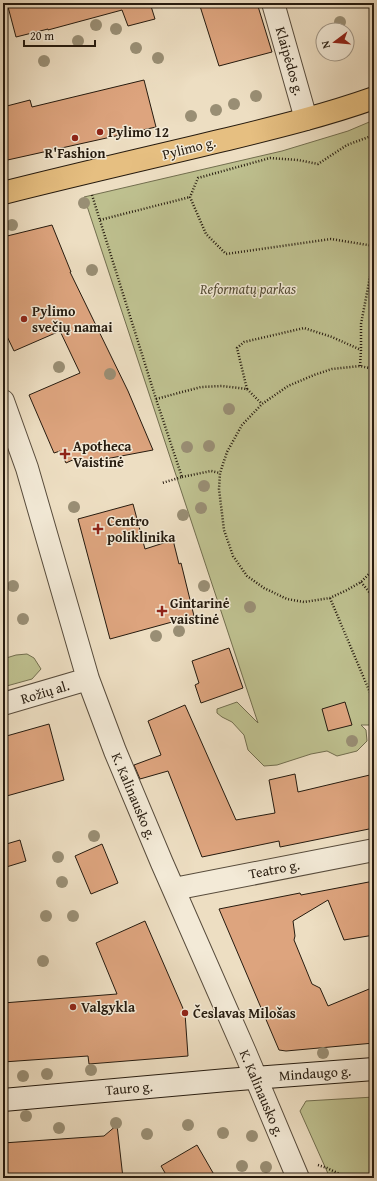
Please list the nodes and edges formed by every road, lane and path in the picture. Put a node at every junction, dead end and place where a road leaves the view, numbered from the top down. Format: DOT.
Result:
graph roads {
  1 [pos="273,3"];
  2 [pos="374,98"];
  3 [pos="306,119"];
  4 [pos="374,135"];
  5 [pos="86,173"];
  6 [pos="3,193"];
  7 [pos="190,197"];
  8 [pos="100,220"];
  9 [pos="374,246"];
  10 [pos="374,256"];
  11 [pos="361,350"];
  12 [pos="360,366"];
  13 [pos="374,369"];
  14 [pos="247,389"];
  15 [pos="156,399"];
  16 [pos="3,401"];
  17 [pos="262,404"];
  18 [pos="220,473"];
  19 [pos="182,477"];
  20 [pos="162,483"];
  21 [pos="374,569"];
  22 [pos="360,582"];
  23 [pos="330,598"];
  24 [pos="374,598"];
  25 [pos="88,679"];
  26 [pos="374,702"];
  27 [pos="3,704"];
  28 [pos="374,850"];
  29 [pos="174,888"];
  30 [pos="374,1069"];
  31 [pos="256,1078"];
  32 [pos="3,1100"];
  33 [pos="298,1178"];
  1 -- 3 [label="street, Klaipėdos g."];
  2 -- 3 [label="main road, Pylimo g."];
  3 -- 5 [label="main road, Pylimo g."];
  4 -- 7 [label="path"];
  5 -- 6 [label="main road, Pylimo g."];
  5 -- 8 [label="path"];
  7 -- 8 [label="path"];
  7 -- 9 [label="path"];
  8 -- 15 [label="path"];
  10 -- 11 [label="path"];
  11 -- 12 [label="path"];
  11 -- 14 [label="path"];
  12 -- 13 [label="path"];
  12 -- 17 [label="path"];
  14 -- 15 [label="path"];
  14 -- 17 [label="path"];
  15 -- 19 [label="path"];
  16 -- 25 [label="street, K. Kalinausko g."];
  17 -- 18 [label="path"];
  18 -- 19 [label="path"];
  18 -- 23 [label="path"];
  19 -- 20 [label="path"];
  21 -- 22 [label="path"];
  22 -- 23 [label="path"];
  22 -- 24 [label="path"];
  23 -- 26 [label="path"];
  25 -- 27 [label="street, Rožių al."];
  25 -- 29 [label="street, K. Kalinausko g."];
  28 -- 29 [label="street, Teatro g."];
  29 -- 31 [label="street, K. Kalinausko g."];
  30 -- 31 [label="street, Mindaugo g."];
  31 -- 32 [label="street, Tauro g."];
  31 -- 33 [label="street, K. Kalinausko g."];
}
